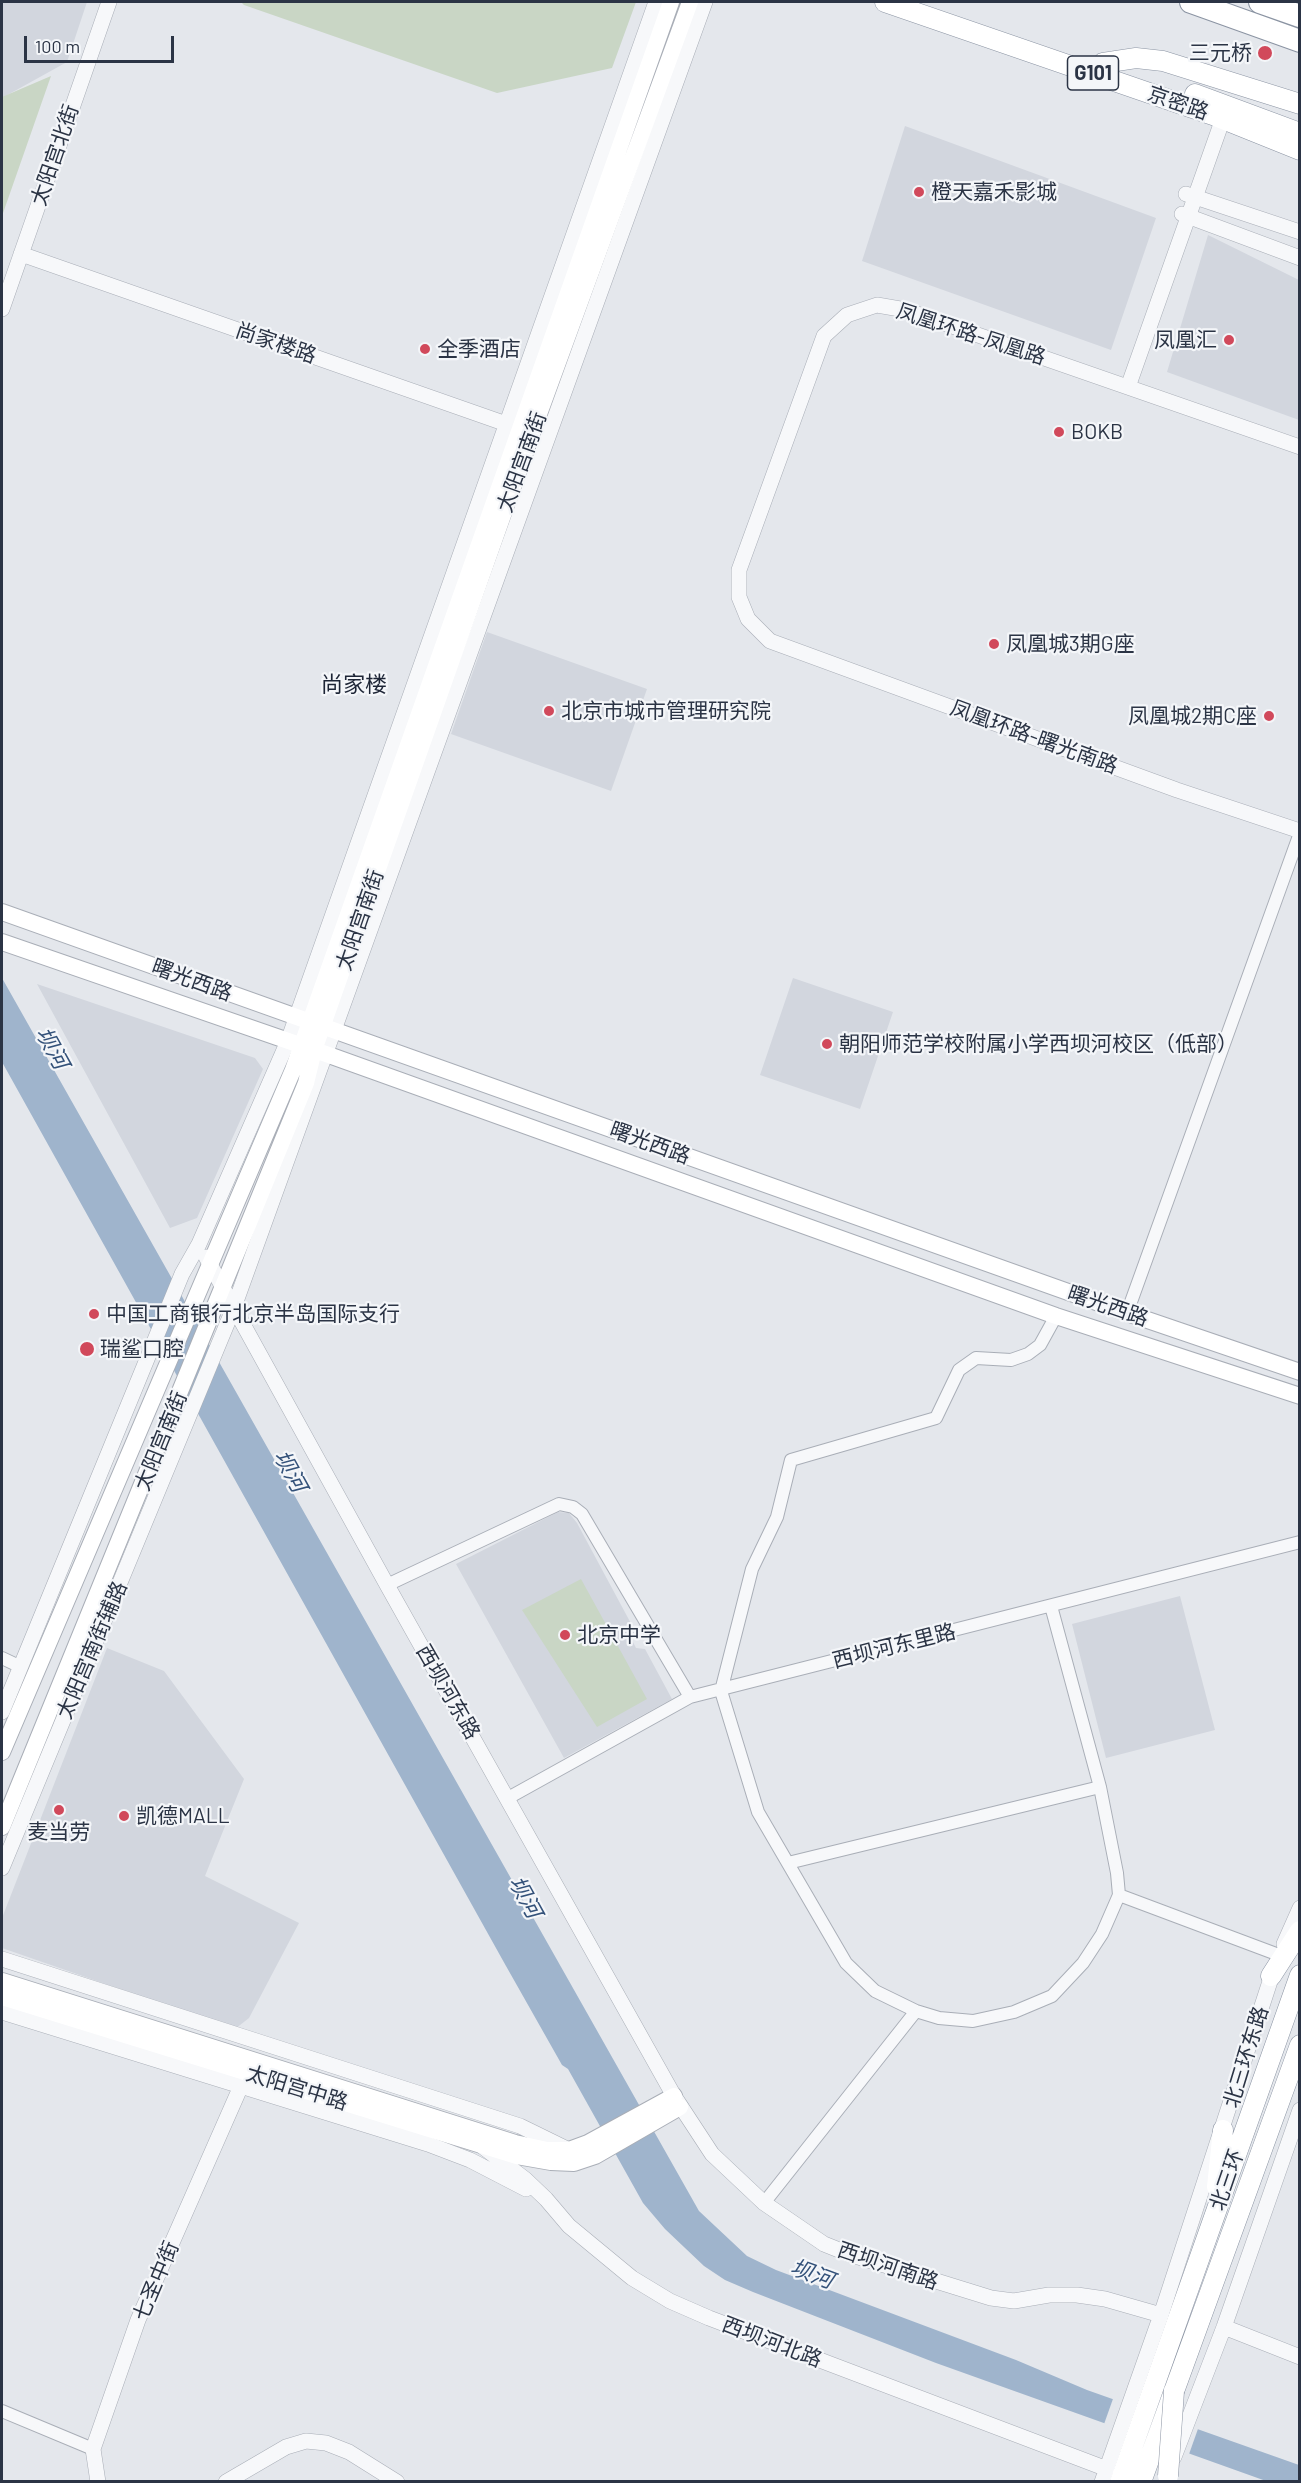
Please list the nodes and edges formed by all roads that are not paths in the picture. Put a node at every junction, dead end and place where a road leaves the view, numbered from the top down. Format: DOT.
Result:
graph roads {
  1 [pos="109,2"];
  2 [pos="656,2"];
  3 [pos="671,2"];
  4 [pos="690,2"];
  5 [pos="705,2"];
  6 [pos="885,2"];
  7 [pos="926,2"];
  8 [pos="1191,2"];
  9 [pos="1260,2"];
  10 [pos="1299,16"];
  11 [pos="1299,40"];
  12 [pos="1103,63"];
  13 [pos="1299,104"];
  14 [pos="1220,110"];
  15 [pos="1299,133"];
  16 [pos="1299,150"];
  17 [pos="1190,195"];
  18 [pos="1185,215"];
  19 [pos="1299,232"];
  20 [pos="21,254"];
  21 [pos="1299,258"];
  22 [pos="2,309"];
  23 [pos="1124,385"];
  24 [pos="519,428"];
  25 [pos="1299,447"];
  26 [pos="770,641"];
  27 [pos="1299,832"];
  28 [pos="2,912"];
  29 [pos="8,945"];
  30 [pos="316,1024"];
  31 [pos="307,1048"];
  32 [pos="199,1244"];
  33 [pos="210,1263"];
  34 [pos="224,1289"];
  35 [pos="234,1307"];
  36 [pos="1127,1313"];
  37 [pos="1056,1316"];
  38 [pos="217,1349"];
  39 [pos="1299,1372"];
  40 [pos="1299,1396"];
  41 [pos="1299,1542"];
  42 [pos="387,1585"];
  43 [pos="1051,1606"];
  44 [pos="2,1658"];
  45 [pos="21,1666"];
  46 [pos="721,1690"];
  47 [pos="690,1697"];
  48 [pos="2,1712"];
  49 [pos="2,1752"];
  50 [pos="1100,1786"];
  51 [pos="507,1798"];
  52 [pos="2,1827"];
  53 [pos="788,1863"];
  54 [pos="2,1868"];
  55 [pos="1119,1895"];
  56 [pos="1299,1908"];
  57 [pos="1299,1931"];
  58 [pos="1280,1955"];
  59 [pos="2,1959"];
  60 [pos="1299,1975"];
  61 [pos="1271,1976"];
  62 [pos="2,1981"];
  63 [pos="2,1997"];
  64 [pos="136,2002"];
  65 [pos="916,2011"];
  66 [pos="2,2012"];
  67 [pos="130,2021"];
  68 [pos="1299,2045"];
  69 [pos="283,2050"];
  70 [pos="234,2054"];
  71 [pos="216,2063"];
  72 [pos="241,2086"];
  73 [pos="275,2097"];
  74 [pos="672,2105"];
  75 [pos="1299,2110"];
  76 [pos="1223,2130"];
  77 [pos="478,2144"];
  78 [pos="569,2150"];
  79 [pos="592,2150"];
  80 [pos="546,2199"];
  81 [pos="764,2204"];
  82 [pos="1214,2218"];
  83 [pos="1161,2315"];
  84 [pos="1224,2327"];
  85 [pos="1299,2357"];
  86 [pos="1147,2381"];
  87 [pos="1174,2391"];
  88 [pos="2,2411"];
  89 [pos="93,2449"];
  90 [pos="1122,2471"];
  91 [pos="1166,2479"];
  92 [pos="99,2481"];
  93 [pos="226,2481"];
  94 [pos="397,2481"];
  1 -- 20 [label="street, 太阳宫北街"];
  2 -- 24 [label="street, 太阳宫南街"];
  3 -- 24 [label="main road, 太阳宫南街"];
  4 -- 24 [label="main road, 太阳宫南街"];
  5 -- 30 [label="street, 太阳宫南街"];
  6 -- 14 [label="highway, 京密路 / G101"];
  7 -- 12 [label="highway, 京密路 / G101"];
  8 -- 11 [label="highway"];
  9 -- 10 [label="highway"];
  12 -- 13 [label="highway"];
  12 -- 14 [label="highway, 京密路 / G101"];
  14 -- 15 [label="highway, 京密路 / G101"];
  14 -- 16 [label="highway, 京密路 / G101"];
  14 -- 17 [label="street"];
  17 -- 18 [label="street"];
  17 -- 19 [label="street"];
  18 -- 21 [label="street"];
  18 -- 23 [label="street"];
  20 -- 22 [label="street, 太阳宫北街"];
  20 -- 24 [label="street, 尚家楼路"];
  23 -- 25 [label="street, 凤凰环路-凤凰路"];
  23 -- 26 [label="street, 凤凰环路-凤凰路"];
  24 -- 30 [label="main road, 太阳宫南街"];
  24 -- 30 [label="street, 太阳宫南街"];
  26 -- 27 [label="street, 凤凰环路-曙光南路"];
  27 -- 36 [label="street"];
  28 -- 30 [label="main road, 曙光西路"];
  29 -- 31 [label="main road, 曙光西路"];
  30 -- 31 [label="main road, 太阳宫南街"];
  30 -- 31 [label="street, 太阳宫南街"];
  30 -- 36 [label="main road, 曙光西路"];
  31 -- 32 [label="street, 太阳宫南街"];
  31 -- 33 [label="main road, 太阳宫南街"];
  31 -- 34 [label="main road, 太阳宫南街"];
  31 -- 35 [label="street, 太阳宫南街"];
  31 -- 37 [label="main road, 曙光西路"];
  32 -- 33 [label="street, 西坝河东路"];
  32 -- 45 [label="street, 太阳宫南街"];
  33 -- 34 [label="street, 西坝河东路"];
  33 -- 49 [label="main road, 太阳宫南街"];
  34 -- 35 [label="street, 西坝河东路"];
  34 -- 52 [label="main road, 太阳宫南街"];
  35 -- 38 [label="street, 太阳宫南街"];
  35 -- 42 [label="street, 西坝河东路"];
  36 -- 39 [label="main road, 曙光西路"];
  37 -- 40 [label="main road, 曙光西路"];
  37 -- 46 [label="street"];
  38 -- 54 [label="street, 太阳宫南街辅路"];
  41 -- 43 [label="street, 西坝河东里路"];
  42 -- 47 [label="street"];
  42 -- 51 [label="street, 西坝河东路"];
  43 -- 46 [label="street, 西坝河东里路"];
  43 -- 50 [label="street"];
  44 -- 45 [label="street"];
  45 -- 48 [label="street, 太阳宫南街"];
  46 -- 47 [label="street, 西坝河东里路"];
  46 -- 53 [label="street"];
  47 -- 51 [label="street, 西坝河东里路"];
  50 -- 53 [label="street"];
  50 -- 55 [label="street"];
  51 -- 74 [label="street, 西坝河东路"];
  53 -- 65 [label="street"];
  55 -- 58 [label="street"];
  55 -- 65 [label="street"];
  56 -- 58 [label="street, 北三环东路"];
  57 -- 61 [label="highway"];
  58 -- 61 [label="street, 北三环东路"];
  59 -- 64 [label="street, 太阳宫中路"];
  60 -- 82 [label="highway, 北三环"];
  61 -- 76 [label="street, 北三环东路"];
  62 -- 67 [label="main road, 太阳宫中路"];
  63 -- 71 [label="main road, 太阳宫中路"];
  64 -- 67 [label="street"];
  64 -- 69 [label="street, 太阳宫中路"];
  65 -- 81 [label="street"];
  66 -- 72 [label="street, 太阳宫中路"];
  67 -- 70 [label="main road, 太阳宫中路"];
  68 -- 87 [label="highway, 北三环"];
  69 -- 70 [label="street"];
  69 -- 78 [label="street, 太阳宫中路"];
  70 -- 78 [label="main road, 太阳宫中路"];
  71 -- 73 [label="street"];
  71 -- 77 [label="main road, 太阳宫中路"];
  72 -- 73 [label="street, 太阳宫中路"];
  72 -- 89 [label="street, 七圣中街"];
  73 -- 80 [label="street, 太阳宫中路"];
  74 -- 79 [label="main road"];
  74 -- 81 [label="street, 西坝河南路"];
  75 -- 84 [label="street"];
  76 -- 82 [label="highway"];
  76 -- 83 [label="street, 北三环东路"];
  77 -- 79 [label="main road, 太阳宫中路"];
  77 -- 80 [label="street, 西坝河北路"];
  78 -- 79 [label="main road, 太阳宫中路"];
  80 -- 90 [label="street, 西坝河北路"];
  81 -- 83 [label="street, 西坝河南路"];
  82 -- 86 [label="highway, 北三环"];
  83 -- 86 [label="street, 北三环东路"];
  84 -- 85 [label="street"];
  84 -- 91 [label="street, bridge"];
  86 -- 90 [label="highway, 北三环"];
  87 -- 90 [label="highway, 北三环, bridge"];
  87 -- 91 [label="highway, bridge"];
  88 -- 89 [label="street"];
  89 -- 92 [label="street, 七圣中街"];
  93 -- 94 [label="street"];
}
